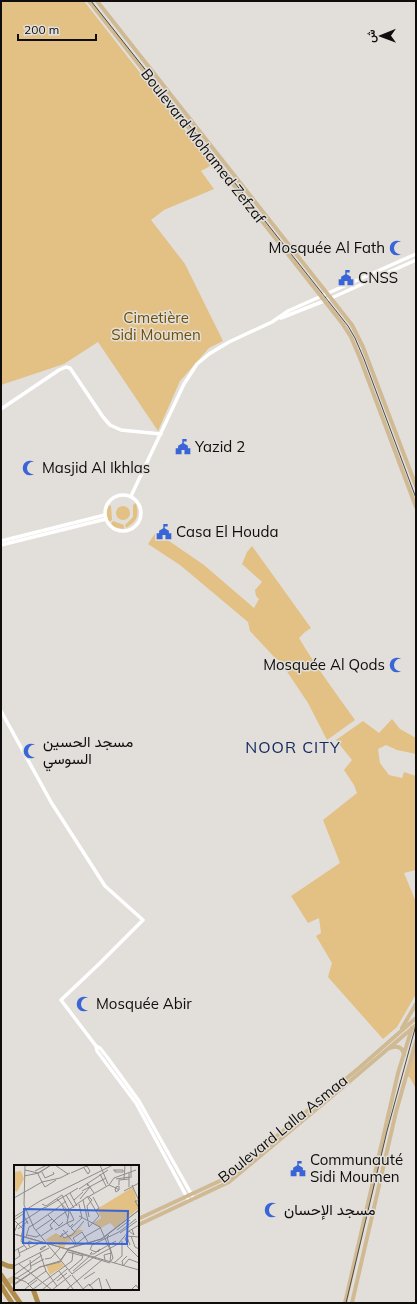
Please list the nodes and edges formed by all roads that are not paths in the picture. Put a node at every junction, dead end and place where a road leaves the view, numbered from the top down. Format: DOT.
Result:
graph roads {
  1 [pos="89,1"];
  2 [pos="97,1"];
  3 [pos="416,254"];
  4 [pos="416,260"];
  5 [pos="330,296"];
  6 [pos="323,299"];
  7 [pos="1,409"];
  8 [pos="161,434"];
  9 [pos="416,486"];
  10 [pos="131,496"];
  11 [pos="416,507"];
  12 [pos="106,517"];
  13 [pos="1,541"];
  14 [pos="1,545"];
  15 [pos="1,710"];
  16 [pos="416,1004"];
  17 [pos="416,1018"];
  18 [pos="414,1026"];
  19 [pos="400,1032"];
  20 [pos="416,1041"];
  21 [pos="96,1046"];
  22 [pos="386,1050"];
  23 [pos="404,1055"];
  24 [pos="192,1194"];
  25 [pos="187,1196"];
  26 [pos="194,1199"];
  27 [pos="189,1201"];
  28 [pos="139,1219"];
  29 [pos="139,1225"];
  30 [pos="1,1263"];
  31 [pos="14,1267"];
  32 [pos="1,1275"];
  33 [pos="14,1279"];
  34 [pos="1,1286"];
  35 [pos="33,1290"];
  36 [pos="12,1303"];
  37 [pos="20,1303"];
  38 [pos="38,1303"];
  39 [pos="345,1303"];
  40 [pos="352,1303"];
  1 -- 6 [label="main road, Boulevard Mohamed Zefzaf"];
  2 -- 5 [label="main road, Boulevard Mohamed Zefzaf"];
  3 -- 5 [label="street"];
  4 -- 5 [label="street"];
  5 -- 6 [label="street"];
  5 -- 9 [label="main road, Boulevard Mohamed Zefzaf"];
  6 -- 8 [label="street"];
  6 -- 11 [label="main road, Boulevard Mohamed Zefzaf"];
  7 -- 8 [label="street"];
  8 -- 10 [label="street"];
  10 -- 12 [label="street"];
  10 -- 12 [label="street"];
  12 -- 13 [label="street"];
  12 -- 14 [label="street"];
  15 -- 21 [label="street"];
  16 -- 19 [label="main road"];
  17 -- 18 [label="main road"];
  17 -- 19 [label="main road, Boulevard Lalla Asmaa"];
  18 -- 22 [label="main road, Boulevard Lalla Asmaa"];
  18 -- 23 [label="main road"];
  19 -- 24 [label="main road, Boulevard Lalla Asmaa"];
  20 -- 40 [label="main road"];
  21 -- 24 [label="street"];
  21 -- 25 [label="street"];
  22 -- 23 [label="main road"];
  22 -- 26 [label="main road, Boulevard Lalla Asmaa"];
  23 -- 39 [label="main road"];
  24 -- 25 [label="main road, Boulevard Lalla Asmaa"];
  24 -- 26 [label="street"];
  25 -- 27 [label="street"];
  25 -- 28 [label="main road, Boulevard Lalla Asmaa"];
  26 -- 27 [label="main road, Boulevard Lalla Asmaa"];
  27 -- 29 [label="main road, Boulevard Lalla Asmaa"];
  30 -- 31 [label="highway"];
  32 -- 37 [label="highway"];
  33 -- 34 [label="main road"];
  34 -- 36 [label="highway"];
  35 -- 38 [label="highway"];
}
